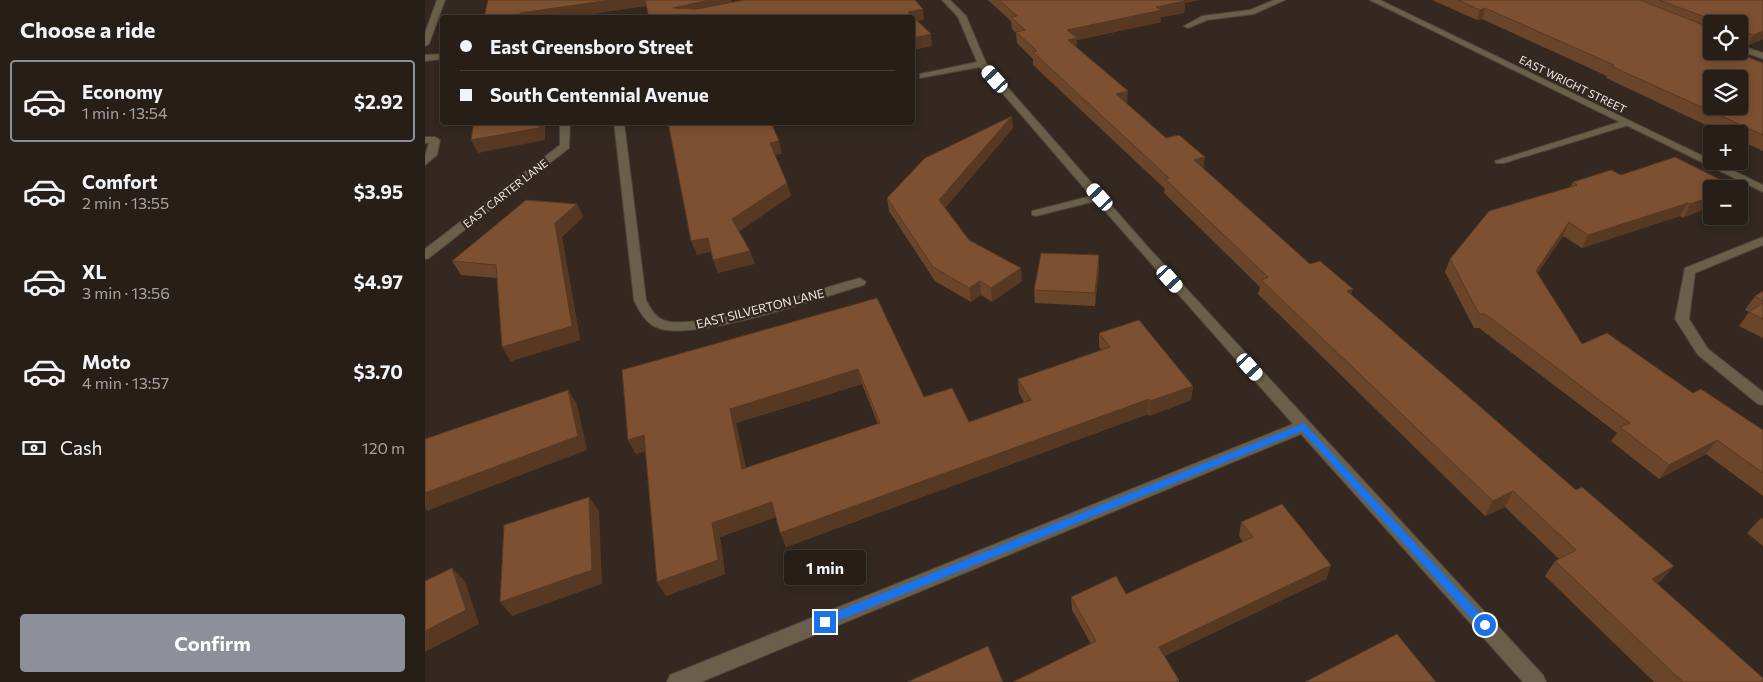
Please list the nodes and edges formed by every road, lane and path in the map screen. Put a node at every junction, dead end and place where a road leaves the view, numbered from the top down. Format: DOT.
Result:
graph roads {
  1 [pos="441,0"];
  2 [pos="946,0"];
  3 [pos="1281,0"];
  4 [pos="1373,0"];
  5 [pos="1188,26"];
  6 [pos="425,44"];
  7 [pos="1748,50"];
  8 [pos="440,56"];
  9 [pos="1763,56"];
  10 [pos="425,58"];
  11 [pos="982,64"];
  12 [pos="923,76"];
  13 [pos="1626,123"];
  14 [pos="565,125"];
  15 [pos="619,125"];
  16 [pos="425,140"];
  17 [pos="1500,161"];
  18 [pos="425,162"];
  19 [pos="1763,189"];
  20 [pos="1100,197"];
  21 [pos="1035,213"];
  22 [pos="1763,241"];
  23 [pos="425,255"];
  24 [pos="860,282"];
  25 [pos="1763,400"];
  26 [pos="1304,426"];
  27 [pos="677,682"];
  28 [pos="1536,682"];
  1 -- 6 [label="street"];
  2 -- 11 [label="street"];
  3 -- 5 [label="street"];
  4 -- 13 [label="street, EAST WRIGHT STREET"];
  7 -- 9 [label="street"];
  8 -- 10 [label="street"];
  11 -- 12 [label="street"];
  11 -- 20 [label="street"];
  13 -- 17 [label="lane"];
  13 -- 19 [label="street, EAST WRIGHT STREET"];
  14 -- 23 [label="street, EAST CARTER LANE"];
  15 -- 24 [label="street, EAST SILVERTON LANE"];
  16 -- 18 [label="street"];
  20 -- 21 [label="street"];
  20 -- 26 [label="street"];
  22 -- 25 [label="street"];
  26 -- 27 [label="street"];
  26 -- 28 [label="street"];
}
